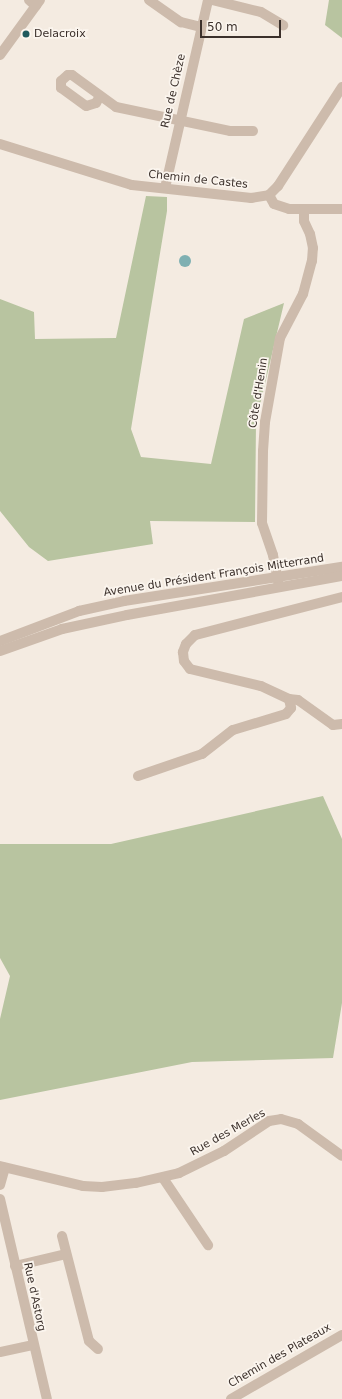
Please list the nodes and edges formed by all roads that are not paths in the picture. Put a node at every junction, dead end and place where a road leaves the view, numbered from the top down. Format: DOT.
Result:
graph roads {
  1 [pos="149,0"];
  2 [pos="208,0"];
  3 [pos="212,0"];
  4 [pos="35,2"];
  5 [pos="283,25"];
  6 [pos="201,27"];
  7 [pos="0,55"];
  8 [pos="342,87"];
  9 [pos="100,96"];
  10 [pos="180,121"];
  11 [pos="253,131"];
  12 [pos="0,144"];
  13 [pos="165,188"];
  14 [pos="269,195"];
  15 [pos="342,209"];
  16 [pos="304,210"];
  17 [pos="342,567"];
  18 [pos="277,576"];
  19 [pos="342,576"];
  20 [pos="279,587"];
  21 [pos="342,597"];
  22 [pos="0,641"];
  23 [pos="0,650"];
  24 [pos="289,699"];
  25 [pos="342,724"];
  26 [pos="138,776"];
  27 [pos="342,1156"];
  28 [pos="2,1167"];
  29 [pos="163,1178"];
  30 [pos="0,1185"];
  31 [pos="0,1199"];
  32 [pos="62,1236"];
  33 [pos="208,1245"];
  34 [pos="66,1254"];
  35 [pos="15,1266"];
  36 [pos="342,1335"];
  37 [pos="32,1345"];
  38 [pos="98,1349"];
  39 [pos="0,1352"];
  40 [pos="242,1396"];
  41 [pos="47,1399"];
  42 [pos="231,1399"];
  1 -- 6 [label="street"];
  2 -- 6 [label="street, Rue de Chèze"];
  3 -- 5 [label="street"];
  4 -- 7 [label="street"];
  6 -- 10 [label="street, Rue de Chèze"];
  8 -- 14 [label="street"];
  9 -- 10 [label="street"];
  10 -- 11 [label="street"];
  10 -- 13 [label="street, Rue de Chèze"];
  12 -- 13 [label="street, Chemin de Castes"];
  13 -- 14 [label="street, Chemin de Castes"];
  14 -- 16 [label="street"];
  15 -- 16 [label="street"];
  16 -- 18 [label="street, Côte d'Henin"];
  17 -- 18 [label="street, Avenue du Président François Mitterrand"];
  18 -- 20 [label="street, Côte d'Henin"];
  18 -- 22 [label="street, Avenue du Président François Mitterrand"];
  19 -- 20 [label="street, Avenue du Président François Mitterrand"];
  20 -- 23 [label="street, Avenue du Président François Mitterrand"];
  21 -- 24 [label="street"];
  24 -- 25 [label="street"];
  24 -- 26 [label="street"];
  27 -- 29 [label="street, Rue des Merles"];
  28 -- 29 [label="street, Rue des Merles"];
  28 -- 30 [label="street"];
  29 -- 33 [label="street"];
  31 -- 35 [label="street, Rue d'Astorg"];
  32 -- 34 [label="street"];
  34 -- 35 [label="street"];
  34 -- 38 [label="street"];
  35 -- 37 [label="street, Rue d'Astorg"];
  36 -- 40 [label="street, Chemin des Plateaux"];
  37 -- 39 [label="street"];
  37 -- 41 [label="street, Rue d'Astorg"];
  40 -- 42 [label="street, Chemin des Plateaux"];
}
